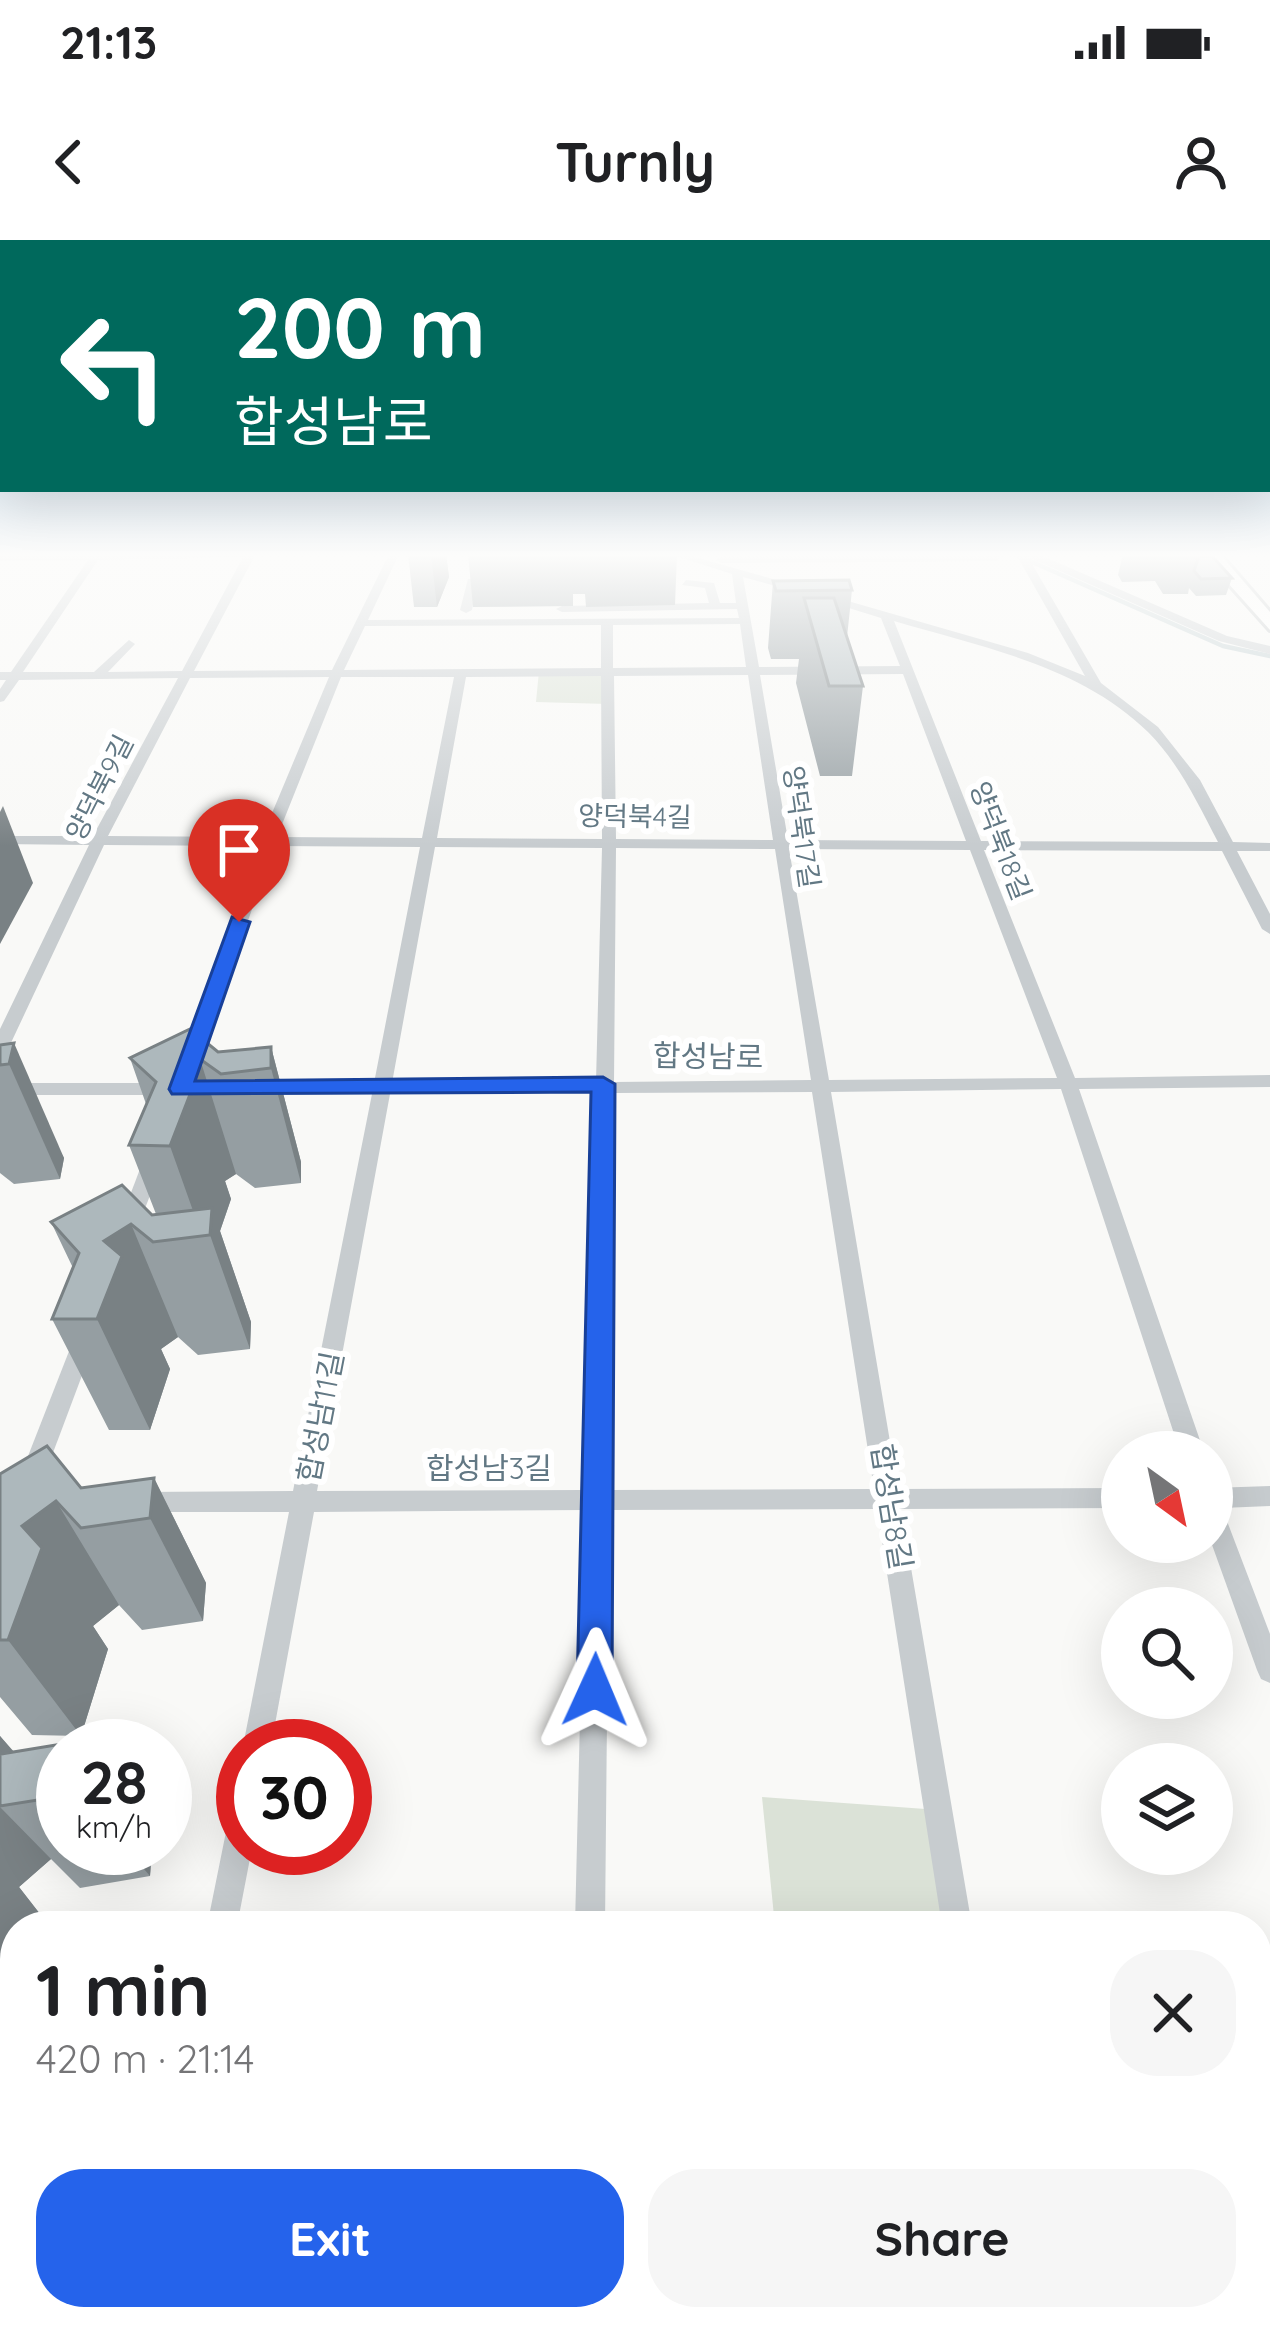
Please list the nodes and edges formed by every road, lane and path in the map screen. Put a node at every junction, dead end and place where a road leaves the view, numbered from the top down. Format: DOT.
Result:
graph roads {
  1 [pos="33,652"];
  2 [pos="121,652"];
  3 [pos="198,652"];
  4 [pos="348,652"];
  5 [pos="608,652"];
  6 [pos="751,652"];
  7 [pos="901,652"];
  8 [pos="1009,652"];
  9 [pos="1077,652"];
  10 [pos="908,670"];
  11 [pos="337,671"];
  12 [pos="461,671"];
  13 [pos="608,671"];
  14 [pos="755,671"];
  15 [pos="186,674"];
  16 [pos="98,675"];
  17 [pos="0,676"];
  18 [pos="17,676"];
  19 [pos="1096,685"];
  20 [pos="0,698"];
  21 [pos="100,837"];
  22 [pos="269,838"];
  23 [pos="426,839"];
  24 [pos="0,840"];
  25 [pos="609,841"];
  26 [pos="779,844"];
  27 [pos="1270,847"];
  28 [pos="977,848"];
  29 [pos="1224,848"];
  30 [pos="1270,929"];
  31 [pos="0,1047"];
  32 [pos="1270,1081"];
  33 [pos="603,1084"];
  34 [pos="1068,1084"];
  35 [pos="383,1088"];
  36 [pos="0,1089"];
  37 [pos="225,1089"];
  38 [pos="818,1090"];
  39 [pos="176,1100"];
  40 [pos="122,1241"];
  41 [pos="89,1328"];
  42 [pos="1185,1431"];
  43 [pos="1270,1496"];
  44 [pos="1233,1497"];
  45 [pos="890,1498"];
  46 [pos="1101,1498"];
  47 [pos="117,1502"];
  48 [pos="305,1502"];
  49 [pos="599,1502"];
  50 [pos="22,1503"];
  51 [pos="1231,1563"];
  52 [pos="1270,1670"];
  53 [pos="262,1719"];
  54 [pos="232,1875"];
  55 [pos="225,1911"];
  56 [pos="590,1911"];
  57 [pos="955,1911"];
  1 -- 18 [label="street"];
  2 -- 16 [label="street"];
  3 -- 15 [label="street, 양덕북9길"];
  4 -- 11 [label="street"];
  5 -- 13 [label="street"];
  6 -- 14 [label="street, 양덕북17길"];
  7 -- 10 [label="street, 양덕북18길"];
  8 -- 19 [label="street"];
  9 -- 19 [label="street"];
  10 -- 14 [label="street"];
  10 -- 28 [label="street, 양덕북18길"];
  11 -- 12 [label="street"];
  11 -- 15 [label="street"];
  11 -- 22 [label="street"];
  12 -- 13 [label="street"];
  12 -- 23 [label="street, 합성남11길"];
  13 -- 14 [label="street"];
  13 -- 25 [label="street"];
  14 -- 26 [label="street, 양덕북17길"];
  15 -- 16 [label="street"];
  15 -- 21 [label="street, 양덕북9길"];
  16 -- 18 [label="street"];
  17 -- 18 [label="street"];
  18 -- 20 [label="street"];
  19 -- 29 [label="street"];
  21 -- 22 [label="street, 양덕북4길"];
  21 -- 24 [label="street, 양덕북4길"];
  21 -- 31 [label="street, 양덕북9길"];
  22 -- 23 [label="street, 양덕북4길"];
  22 -- 39 [label="street"];
  23 -- 25 [label="street, 양덕북4길"];
  23 -- 35 [label="street, 합성남11길"];
  25 -- 26 [label="street, 양덕북4길"];
  25 -- 33 [label="street"];
  26 -- 28 [label="street, 양덕북4길"];
  26 -- 38 [label="street, 양덕북17길"];
  27 -- 29 [label="street, 양덕북4길"];
  28 -- 29 [label="street, 양덕북4길"];
  28 -- 34 [label="street, 양덕북18길"];
  29 -- 30 [label="street"];
  32 -- 34 [label="street, 합성남로"];
  33 -- 35 [label="street, 합성남로"];
  33 -- 38 [label="street, 합성남로"];
  33 -- 49 [label="street"];
  34 -- 38 [label="street, 합성남로"];
  34 -- 42 [label="street, 양덕북18길"];
  35 -- 37 [label="street, 합성남로"];
  35 -- 48 [label="street, 합성남11길"];
  36 -- 39 [label="street"];
  38 -- 45 [label="street, 합성남8길"];
  39 -- 40 [label="street"];
  41 -- 50 [label="street"];
  43 -- 44 [label="street"];
  45 -- 46 [label="street, 합성남3길"];
  45 -- 49 [label="street, 합성남3길"];
  45 -- 57 [label="street, 합성남8길"];
  47 -- 48 [label="street, 합성남3길"];
  48 -- 49 [label="street, 합성남3길"];
  48 -- 53 [label="street, 합성남11길"];
  49 -- 56 [label="street"];
  51 -- 52 [label="street"];
  54 -- 55 [label="street"];
}
